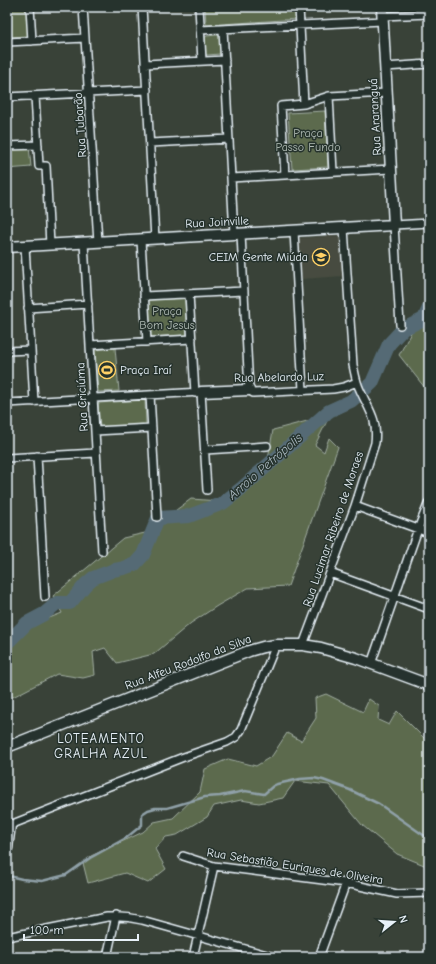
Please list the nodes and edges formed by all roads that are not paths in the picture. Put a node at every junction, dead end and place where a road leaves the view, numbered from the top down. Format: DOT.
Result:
graph roads {
  1 [pos="30,7"];
  2 [pos="83,7"];
  3 [pos="142,7"];
  4 [pos="199,7"];
  5 [pos="299,7"];
  6 [pos="429,14"];
  7 [pos="382,15"];
  8 [pos="300,26"];
  9 [pos="223,29"];
  10 [pos="200,30"];
  11 [pos="85,38"];
  12 [pos="32,41"];
  13 [pos="7,42"];
  14 [pos="225,60"];
  15 [pos="202,61"];
  16 [pos="145,64"];
  17 [pos="429,64"];
  18 [pos="385,67"];
  19 [pos="147,90"];
  20 [pos="89,93"];
  21 [pos="387,93"];
  22 [pos="35,96"];
  23 [pos="329,96"];
  24 [pos="7,97"];
  25 [pos="304,104"];
  26 [pos="229,139"];
  27 [pos="150,143"];
  28 [pos="38,145"];
  29 [pos="7,146"];
  30 [pos="391,169"];
  31 [pos="333,172"];
  32 [pos="285,175"];
  33 [pos="231,178"];
  34 [pos="429,223"];
  35 [pos="394,225"];
  36 [pos="344,228"];
  37 [pos="294,231"];
  38 [pos="238,234"];
  39 [pos="155,239"];
  40 [pos="141,240"];
  41 [pos="98,242"];
  42 [pos="84,243"];
  43 [pos="50,245"];
  44 [pos="25,246"];
  45 [pos="7,247"];
  46 [pos="244,291"];
  47 [pos="190,294"];
  48 [pos="144,296"];
  49 [pos="88,304"];
  50 [pos="28,308"];
  51 [pos="400,325"];
  52 [pos="192,339"];
  53 [pos="147,342"];
  54 [pos="90,345"];
  55 [pos="31,350"];
  56 [pos="7,351"];
  57 [pos="358,386"];
  58 [pos="249,390"];
  59 [pos="303,390"];
  60 [pos="198,393"];
  61 [pos="150,395"];
  62 [pos="93,399"];
  63 [pos="34,402"];
  64 [pos="7,403"];
  65 [pos="152,428"];
  66 [pos="95,431"];
  67 [pos="267,446"];
  68 [pos="205,450"];
  69 [pos="96,453"];
  70 [pos="37,456"];
  71 [pos="7,458"];
  72 [pos="208,490"];
  73 [pos="429,502"];
  74 [pos="355,506"];
  75 [pos="157,517"];
  76 [pos="418,530"];
  77 [pos="429,534"];
  78 [pos="102,551"];
  79 [pos="330,573"];
  80 [pos="394,596"];
  81 [pos="45,597"];
  82 [pos="429,609"];
  83 [pos="276,645"];
  84 [pos="303,645"];
  85 [pos="371,664"];
  86 [pos="429,685"];
  87 [pos="7,747"];
  88 [pos="9,824"];
  89 [pos="7,848"];
  90 [pos="183,856"];
  91 [pos="214,866"];
  92 [pos="346,883"];
  93 [pos="429,892"];
  94 [pos="116,916"];
  95 [pos="198,935"];
  96 [pos="7,937"];
  97 [pos="107,957"];
  98 [pos="193,957"];
  99 [pos="274,957"];
  100 [pos="319,957"];
  1 -- 12 [label="street"];
  2 -- 11 [label="street, Rua Tubarão"];
  3 -- 16 [label="street"];
  4 -- 10 [label="street"];
  5 -- 8 [label="street"];
  6 -- 7 [label="street"];
  7 -- 8 [label="street"];
  7 -- 18 [label="street, Rua Araranguá"];
  8 -- 9 [label="street"];
  8 -- 25 [label="street"];
  9 -- 10 [label="street"];
  9 -- 14 [label="street"];
  10 -- 15 [label="street"];
  11 -- 12 [label="street"];
  11 -- 20 [label="street, Rua Tubarão"];
  12 -- 13 [label="street"];
  14 -- 15 [label="street"];
  14 -- 26 [label="street"];
  15 -- 16 [label="street"];
  16 -- 19 [label="street"];
  17 -- 18 [label="street"];
  18 -- 21 [label="street, Rua Araranguá"];
  19 -- 20 [label="street"];
  19 -- 27 [label="street"];
  20 -- 22 [label="street"];
  20 -- 41 [label="street, Rua Tubarão"];
  21 -- 23 [label="street"];
  21 -- 30 [label="street, Rua Araranguá"];
  22 -- 24 [label="street"];
  22 -- 28 [label="street"];
  23 -- 25 [label="street"];
  23 -- 31 [label="street"];
  25 -- 32 [label="street"];
  26 -- 27 [label="street"];
  26 -- 33 [label="street"];
  27 -- 39 [label="street"];
  28 -- 29 [label="street"];
  28 -- 43 [label="street"];
  30 -- 31 [label="street"];
  30 -- 35 [label="street, Rua Araranguá"];
  31 -- 32 [label="street"];
  32 -- 33 [label="street"];
  33 -- 38 [label="street"];
  34 -- 35 [label="street, Rua Joinville"];
  35 -- 36 [label="street, Rua Joinville"];
  35 -- 51 [label="street"];
  36 -- 37 [label="street, Rua Joinville"];
  36 -- 57 [label="street, Rua Lucimar Ribeiro de Moraes"];
  37 -- 38 [label="street, Rua Joinville"];
  37 -- 59 [label="street"];
  38 -- 39 [label="street, Rua Joinville"];
  38 -- 46 [label="street"];
  39 -- 40 [label="street, Rua Joinville"];
  40 -- 41 [label="street, Rua Joinville"];
  40 -- 48 [label="street"];
  41 -- 42 [label="street, Rua Joinville"];
  42 -- 43 [label="street, Rua Joinville"];
  42 -- 49 [label="street, Rua Criciúma"];
  43 -- 44 [label="street, Rua Joinville"];
  44 -- 45 [label="street, Rua Joinville"];
  44 -- 50 [label="street"];
  46 -- 47 [label="street"];
  46 -- 58 [label="street"];
  47 -- 48 [label="street"];
  47 -- 52 [label="street"];
  48 -- 53 [label="street"];
  49 -- 50 [label="street"];
  49 -- 54 [label="street, Rua Criciúma"];
  50 -- 55 [label="street"];
  52 -- 53 [label="street"];
  52 -- 60 [label="street"];
  53 -- 54 [label="street"];
  54 -- 62 [label="street, Rua Criciúma"];
  55 -- 56 [label="street"];
  55 -- 63 [label="street"];
  57 -- 59 [label="street, Rua Abelardo Luz"];
  57 -- 74 [label="street, Rua Lucimar Ribeiro de Moraes"];
  58 -- 59 [label="street, Rua Abelardo Luz"];
  58 -- 60 [label="street, Rua Abelardo Luz"];
  60 -- 61 [label="street"];
  60 -- 68 [label="street"];
  61 -- 62 [label="street"];
  61 -- 65 [label="street"];
  62 -- 63 [label="street"];
  62 -- 66 [label="street, Rua Criciúma"];
  63 -- 64 [label="street"];
  65 -- 66 [label="street"];
  65 -- 75 [label="street"];
  66 -- 69 [label="street, Rua Criciúma"];
  67 -- 68 [label="street"];
  68 -- 72 [label="street"];
  69 -- 70 [label="street"];
  69 -- 78 [label="street, Rua Criciúma"];
  70 -- 71 [label="street"];
  70 -- 81 [label="street"];
  73 -- 76 [label="street"];
  74 -- 76 [label="street"];
  74 -- 79 [label="street, Rua Lucimar Ribeiro de Moraes"];
  76 -- 77 [label="street"];
  76 -- 80 [label="street"];
  79 -- 80 [label="street"];
  79 -- 84 [label="street, Rua Lucimar Ribeiro de Moraes"];
  80 -- 82 [label="street"];
  80 -- 85 [label="street"];
  83 -- 84 [label="street, Rua Alfeu Rodolfo da Silva"];
  83 -- 87 [label="street, Rua Alfeu Rodolfo da Silva"];
  83 -- 88 [label="street"];
  84 -- 85 [label="street, Rua Alfeu Rodolfo da Silva"];
  85 -- 86 [label="street, Rua Alfeu Rodolfo da Silva"];
  88 -- 89 [label="street"];
  90 -- 91 [label="street, Rua Sebastião Euriques de Oliveira"];
  91 -- 92 [label="street, Rua Sebastião Euriques de Oliveira"];
  91 -- 95 [label="street"];
  92 -- 93 [label="street, Rua Sebastião Euriques de Oliveira"];
  92 -- 100 [label="street"];
  94 -- 95 [label="street"];
  94 -- 96 [label="street"];
  94 -- 97 [label="street"];
  95 -- 98 [label="street"];
  95 -- 99 [label="street"];
}
